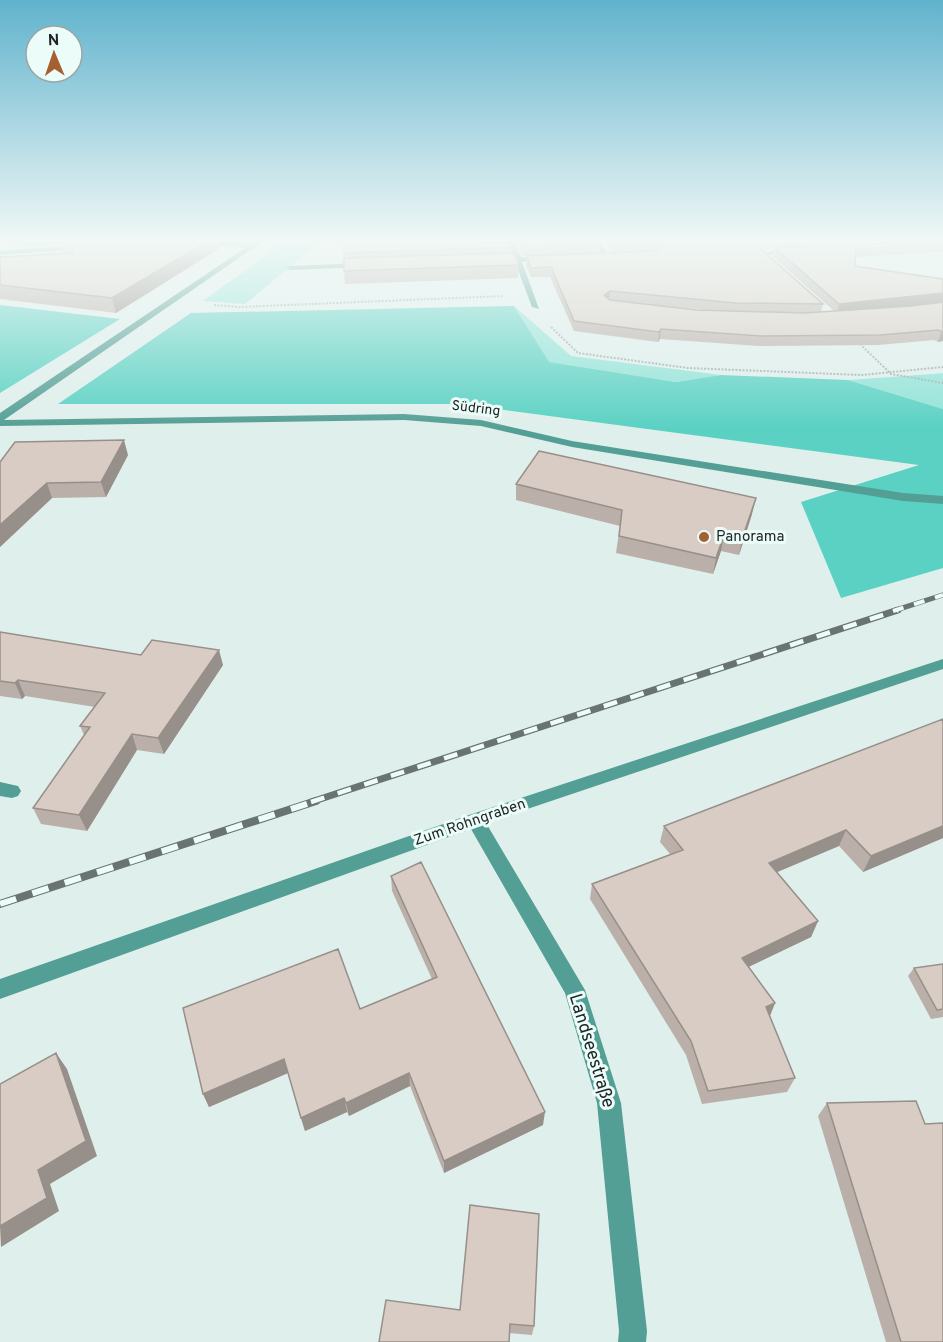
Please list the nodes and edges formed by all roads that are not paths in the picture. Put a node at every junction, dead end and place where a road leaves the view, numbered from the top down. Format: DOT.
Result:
graph roads {
  1 [pos="165,305"];
  2 [pos="535,305"];
  3 [pos="537,308"];
  4 [pos="0,418"];
  5 [pos="0,423"];
  6 [pos="943,500"];
  7 [pos="943,664"];
  8 [pos="475,820"];
  9 [pos="0,989"];
  10 [pos="632,1342"];
  1 -- 4 [label="street"];
  2 -- 3 [label="street"];
  5 -- 6 [label="street, Südring"];
  7 -- 8 [label="street, Zum Rohngraben"];
  8 -- 9 [label="street, Zum Rohngraben"];
  8 -- 10 [label="street, Landseestraße"];
}
